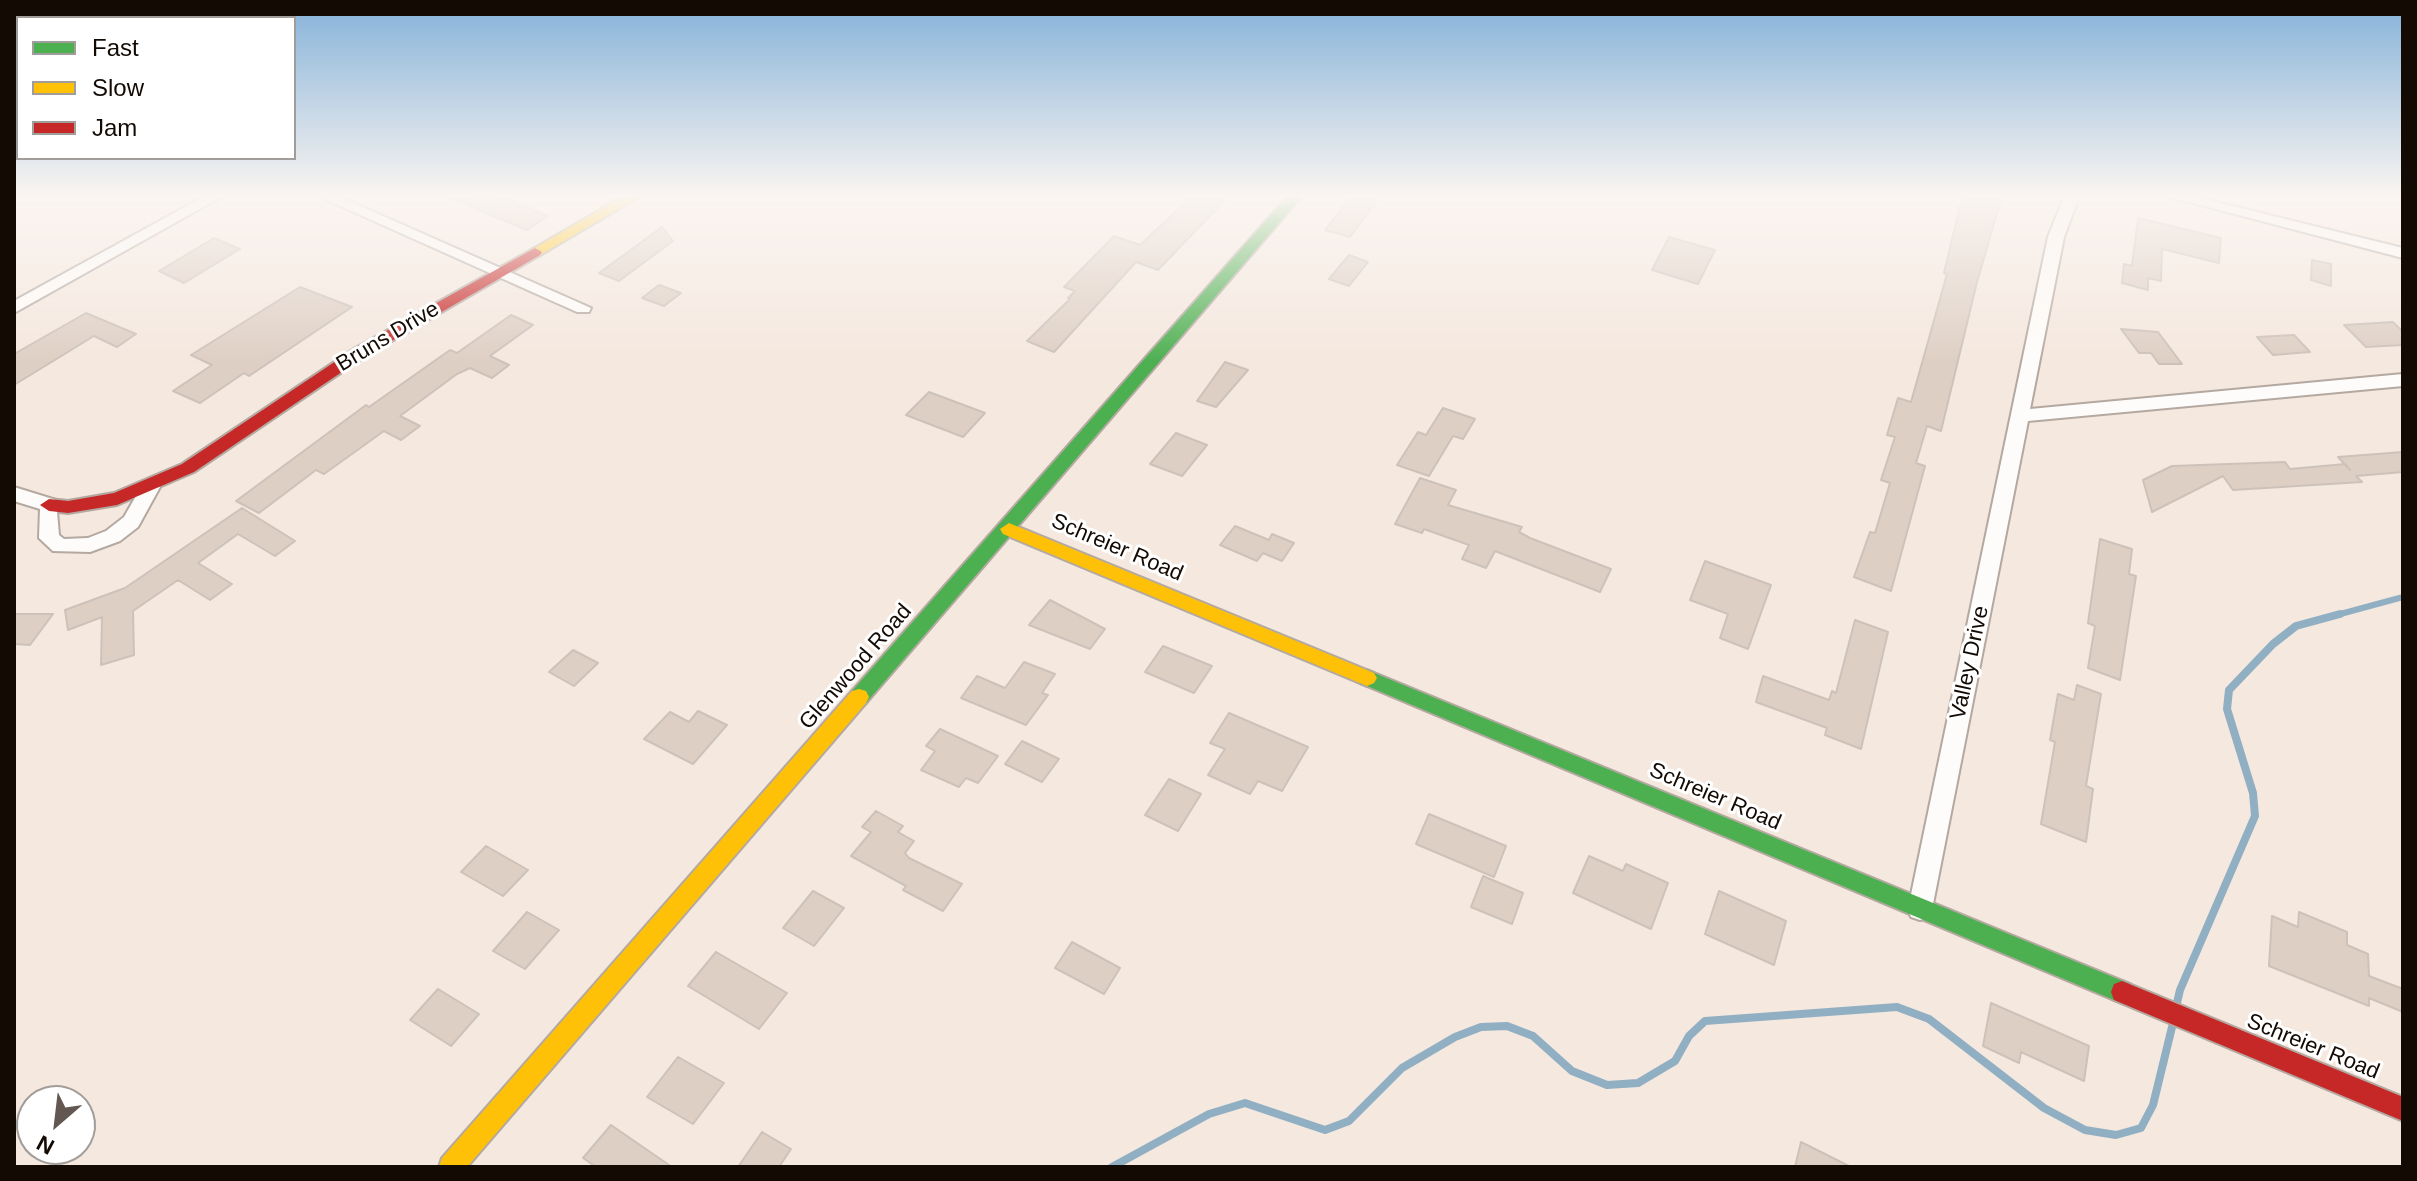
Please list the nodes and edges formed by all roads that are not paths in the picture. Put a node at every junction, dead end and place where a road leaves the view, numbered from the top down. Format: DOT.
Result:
graph roads {
  1 [pos="115,252"];
  2 [pos="452,252"];
  3 [pos="536,252"];
  4 [pos="1247,252"];
  5 [pos="2053,252"];
  6 [pos="500,273"];
  7 [pos="14,308"];
  8 [pos="583,308"];
  9 [pos="2403,380"];
  10 [pos="2020,416"];
  11 [pos="151,487"];
  12 [pos="14,494"];
  13 [pos="49,505"];
  14 [pos="1009,529"];
  15 [pos="1920,909"];
  16 [pos="2403,1109"];
  17 [pos="451,1167"];
  1 -- 7 [label="street"];
  2 -- 6 [label="street"];
  3 -- 6 [label="street, Bruns Drive"];
  4 -- 14 [label="street, Glenwood Road"];
  5 -- 10 [label="street, Valley Drive"];
  6 -- 8 [label="street"];
  6 -- 11 [label="street, Bruns Drive"];
  9 -- 10 [label="street"];
  10 -- 15 [label="street, Valley Drive"];
  11 -- 13 [label="street, Bruns Drive"];
  11 -- 13 [label="street"];
  12 -- 13 [label="street, Bruns Drive"];
  14 -- 15 [label="street, Schreier Road"];
  14 -- 17 [label="street, Glenwood Road"];
  15 -- 16 [label="street, Schreier Road"];
}
